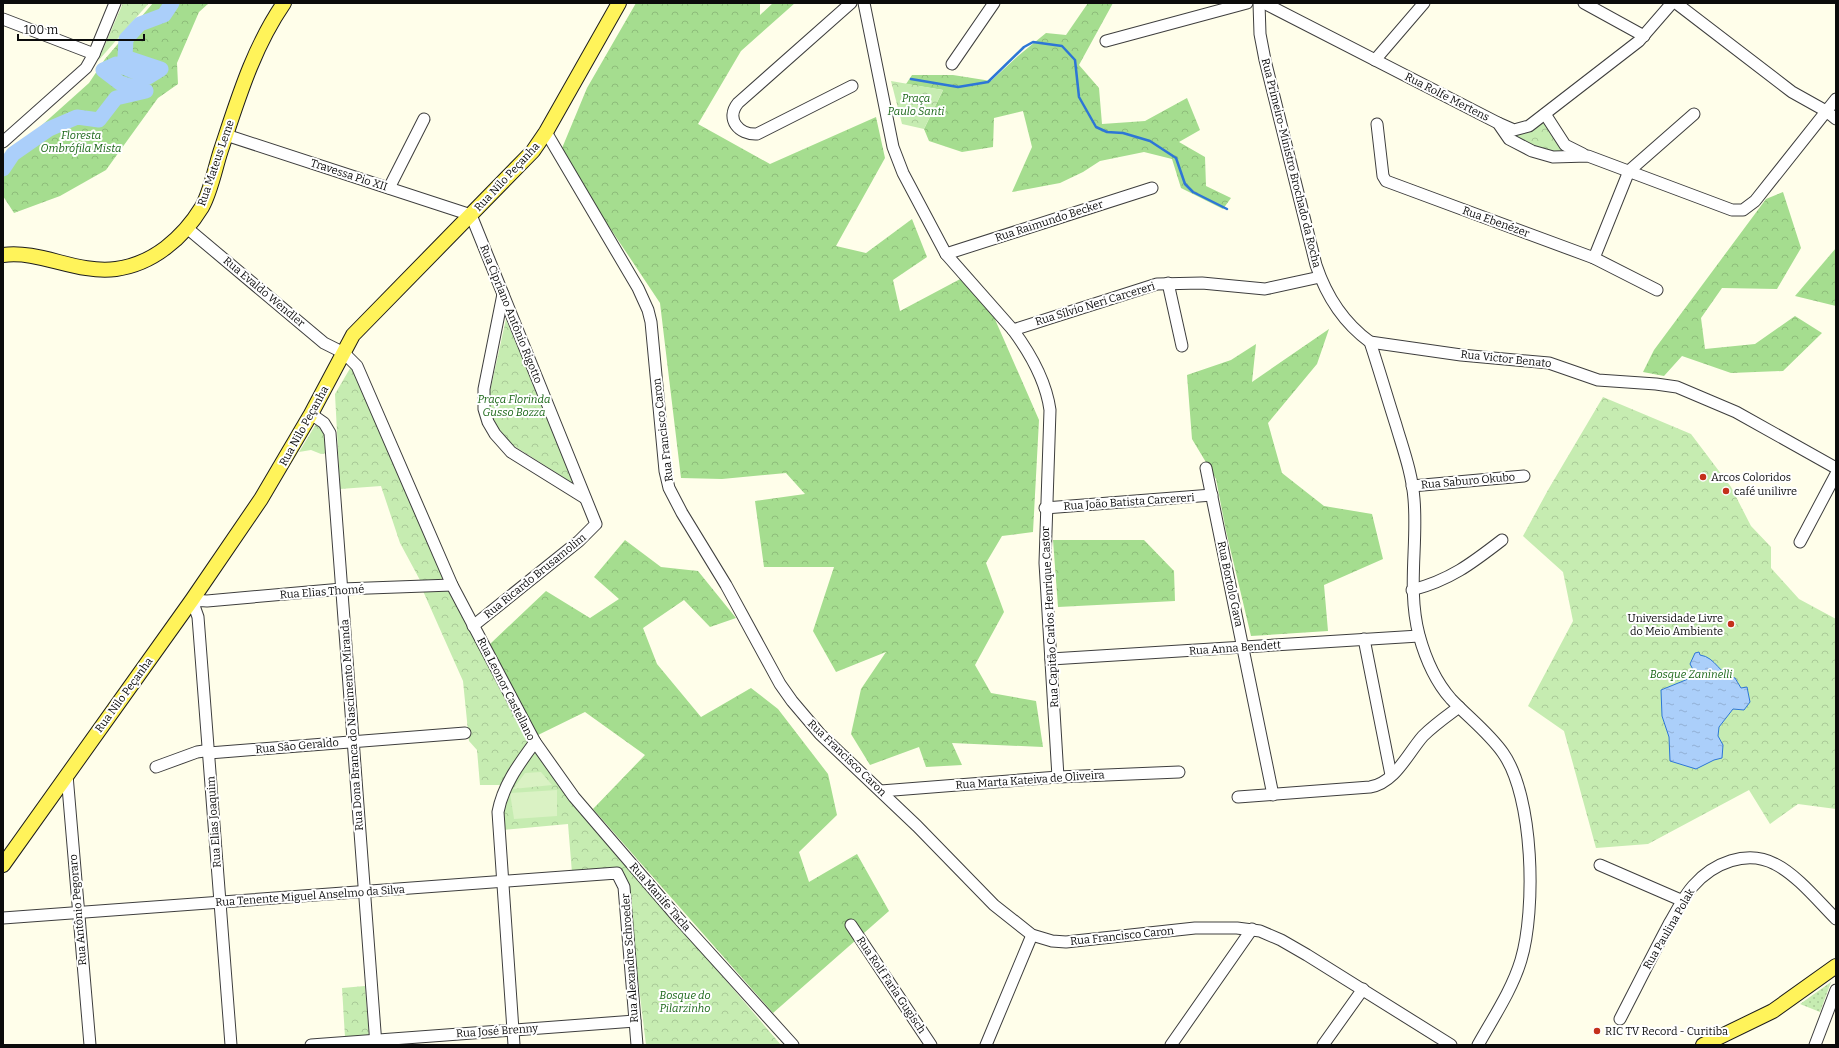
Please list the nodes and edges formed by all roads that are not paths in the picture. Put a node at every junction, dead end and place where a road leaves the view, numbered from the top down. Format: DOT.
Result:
graph roads {
  1 [pos="114,3"];
  2 [pos="284,3"];
  3 [pos="619,3"];
  4 [pos="851,3"];
  5 [pos="864,3"];
  6 [pos="994,3"];
  7 [pos="1247,3"];
  8 [pos="1258,3"];
  9 [pos="1264,3"];
  10 [pos="1424,3"];
  11 [pos="1584,3"];
  12 [pos="1672,3"];
  13 [pos="1676,3"];
  14 [pos="3,19"];
  15 [pos="1644,36"];
  16 [pos="1106,41"];
  17 [pos="94,54"];
  18 [pos="1375,60"];
  19 [pos="952,64"];
  20 [pos="852,86"];
  21 [pos="1836,99"];
  22 [pos="1826,111"];
  23 [pos="1545,114"];
  24 [pos="1694,114"];
  25 [pos="424,119"];
  26 [pos="1836,119"];
  27 [pos="1498,123"];
  28 [pos="1377,124"];
  29 [pos="546,132"];
  30 [pos="226,135"];
  31 [pos="3,142"];
  32 [pos="1588,156"];
  33 [pos="1629,171"];
  34 [pos="389,188"];
  35 [pos="1152,188"];
  36 [pos="471,215"];
  37 [pos="187,228"];
  38 [pos="946,254"];
  39 [pos="3,255"];
  40 [pos="1594,258"];
  41 [pos="1320,277"];
  42 [pos="1168,283"];
  43 [pos="1657,290"];
  44 [pos="503,294"];
  45 [pos="1013,330"];
  46 [pos="1370,342"];
  47 [pos="1182,346"];
  48 [pos="344,353"];
  49 [pos="311,414"];
  50 [pos="1206,468"];
  51 [pos="1836,468"];
  52 [pos="1836,474"];
  53 [pos="1524,476"];
  54 [pos="1412,486"];
  55 [pos="1212,495"];
  56 [pos="585,498"];
  57 [pos="1046,508"];
  58 [pos="596,524"];
  59 [pos="1502,540"];
  60 [pos="1800,542"];
  61 [pos="452,585"];
  62 [pos="342,590"];
  63 [pos="1412,590"];
  64 [pos="192,600"];
  65 [pos="473,626"];
  66 [pos="1419,636"];
  67 [pos="1364,639"];
  68 [pos="1243,647"];
  69 [pos="1051,659"];
  70 [pos="1459,707"];
  71 [pos="465,733"];
  72 [pos="353,742"];
  73 [pos="535,742"];
  74 [pos="209,753"];
  75 [pos="156,767"];
  76 [pos="1179,772"];
  77 [pos="67,775"];
  78 [pos="1391,775"];
  79 [pos="1058,777"];
  80 [pos="881,791"];
  81 [pos="1273,795"];
  82 [pos="1238,797"];
  83 [pos="3,865"];
  84 [pos="1600,865"];
  85 [pos="617,873"];
  86 [pos="502,882"];
  87 [pos="364,892"];
  88 [pos="1682,901"];
  89 [pos="220,902"];
  90 [pos="79,913"];
  91 [pos="3,918"];
  92 [pos="1836,919"];
  93 [pos="851,926"];
  94 [pos="1252,929"];
  95 [pos="1032,935"];
  96 [pos="1836,966"];
  97 [pos="1363,989"];
  98 [pos="1836,990"];
  99 [pos="1620,1019"];
  100 [pos="635,1021"];
  101 [pos="513,1030"];
  102 [pos="376,1043"];
  103 [pos="90,1045"];
  104 [pos="231,1045"];
  105 [pos="311,1045"];
  106 [pos="514,1045"];
  107 [pos="636,1045"];
  108 [pos="793,1045"];
  109 [pos="931,1045"];
  110 [pos="986,1045"];
  111 [pos="1172,1045"];
  112 [pos="1323,1045"];
  113 [pos="1451,1045"];
  114 [pos="1478,1045"];
  115 [pos="1703,1045"];
  116 [pos="1815,1045"];
  1 -- 17 [label="street"];
  2 -- 30 [label="main road, Rua Mateus Leme"];
  3 -- 29 [label="main road, Rua Nilo Peçanha"];
  4 -- 20 [label="street"];
  5 -- 38 [label="street, Rua Capitão Carlos Henrique Castor"];
  6 -- 19 [label="street"];
  7 -- 16 [label="street"];
  8 -- 41 [label="street, Rua Primeiro-Ministro Brochado da Rocha"];
  9 -- 18 [label="street, Rua Rolfe Mertens"];
  10 -- 18 [label="street"];
  11 -- 15 [label="street"];
  12 -- 15 [label="street"];
  13 -- 22 [label="street"];
  14 -- 17 [label="street"];
  15 -- 23 [label="street"];
  17 -- 31 [label="street"];
  18 -- 27 [label="street, Rua Rolfe Mertens"];
  21 -- 22 [label="street"];
  22 -- 26 [label="street"];
  22 -- 33 [label="street, Rua Rolfe Mertens"];
  23 -- 27 [label="street"];
  23 -- 32 [label="street"];
  24 -- 33 [label="street"];
  25 -- 34 [label="street"];
  27 -- 32 [label="street, Rua Rolfe Mertens"];
  28 -- 40 [label="street, Rua Ebenézer"];
  29 -- 36 [label="main road, Rua Nilo Peçanha"];
  29 -- 80 [label="street, Rua Francisco Caron"];
  30 -- 34 [label="street, Travessa Pio XII"];
  30 -- 37 [label="main road, Rua Mateus Leme"];
  32 -- 33 [label="street, Rua Rolfe Mertens"];
  33 -- 40 [label="street"];
  34 -- 36 [label="street, Travessa Pio XII"];
  35 -- 38 [label="street, Rua Raimundo Becker"];
  36 -- 44 [label="street, Rua Cipriano Antônio Rigotto"];
  36 -- 48 [label="main road, Rua Nilo Peçanha"];
  37 -- 39 [label="main road, Rua Mateus Leme"];
  37 -- 48 [label="street, Rua Evaldo Wendler"];
  38 -- 45 [label="street, Rua Capitão Carlos Henrique Castor"];
  40 -- 43 [label="street, Rua Ebenézer"];
  41 -- 42 [label="street, Rua Sílvio Neri Carcereri"];
  41 -- 46 [label="street, Rua Primeiro-Ministro Brochado da Rocha"];
  42 -- 45 [label="street, Rua Sílvio Neri Carcereri"];
  42 -- 47 [label="street"];
  44 -- 56 [label="street, Rua Cipriano Antônio Rigotto"];
  44 -- 56 [label="street"];
  45 -- 57 [label="street, Rua Capitão Carlos Henrique Castor"];
  46 -- 51 [label="street, Rua Victor Benato"];
  46 -- 54 [label="street"];
  48 -- 49 [label="main road, Rua Nilo Peçanha"];
  48 -- 61 [label="street, Rua Leonor Castellano"];
  49 -- 62 [label="street, Rua Dona Branca do Nascimento Miranda"];
  49 -- 64 [label="main road, Rua Nilo Peçanha"];
  50 -- 55 [label="street, Rua Bortolo Gava"];
  52 -- 60 [label="street"];
  53 -- 54 [label="street, Rua Saburo Okubo"];
  54 -- 63 [label="street"];
  55 -- 57 [label="street, Rua João Batista Carcereri"];
  55 -- 68 [label="street, Rua Bortolo Gava"];
  56 -- 58 [label="street, Rua Cipriano Antônio Rigotto"];
  57 -- 69 [label="street, Rua Capitão Carlos Henrique Castor"];
  58 -- 65 [label="street, Rua Ricardo Brusamolim"];
  59 -- 63 [label="street"];
  61 -- 62 [label="street, Rua Elias Thomé"];
  61 -- 65 [label="street, Rua Leonor Castellano"];
  62 -- 64 [label="street, Rua Elias Thomé"];
  62 -- 72 [label="street, Rua Dona Branca do Nascimento Miranda"];
  63 -- 66 [label="street"];
  64 -- 74 [label="street, Rua Elias Joaquim"];
  64 -- 77 [label="main road, Rua Nilo Peçanha"];
  65 -- 73 [label="street, Rua Leonor Castellano"];
  66 -- 67 [label="street, Rua Anna Bendett"];
  66 -- 70 [label="street"];
  67 -- 68 [label="street, Rua Anna Bendett"];
  67 -- 78 [label="street"];
  68 -- 69 [label="street, Rua Anna Bendett"];
  68 -- 81 [label="street, Rua Bortolo Gava"];
  69 -- 79 [label="street, Rua Capitão Carlos Henrique Castor"];
  70 -- 78 [label="street"];
  70 -- 114 [label="street"];
  71 -- 72 [label="street, Rua São Geraldo"];
  72 -- 74 [label="street, Rua São Geraldo"];
  72 -- 87 [label="street, Rua Dona Branca do Nascimento Miranda"];
  73 -- 86 [label="street, Rua Leonor Castellano"];
  73 -- 108 [label="street, Rua Manife Tacla"];
  74 -- 75 [label="street, Rua São Geraldo"];
  74 -- 89 [label="street, Rua Elias Joaquim"];
  76 -- 79 [label="street, Rua Marta Kateiva de Oliveira"];
  77 -- 83 [label="main road, Rua Nilo Peçanha"];
  77 -- 90 [label="street, Rua Antônio Pegoraro"];
  78 -- 81 [label="street"];
  79 -- 80 [label="street, Rua Marta Kateiva de Oliveira"];
  80 -- 95 [label="street, Rua Francisco Caron"];
  81 -- 82 [label="street"];
  84 -- 88 [label="street"];
  85 -- 86 [label="street, Rua Tenente Miguel Anselmo da Silva"];
  85 -- 100 [label="street, Rua Alexandre Schroeder"];
  86 -- 87 [label="street, Rua Tenente Miguel Anselmo da Silva"];
  86 -- 101 [label="street, Rua Leonor Castellano"];
  87 -- 89 [label="street, Rua Tenente Miguel Anselmo da Silva"];
  87 -- 102 [label="street, Rua Dona Branca do Nascimento Miranda"];
  88 -- 92 [label="street, Rua Paulina Polak"];
  88 -- 99 [label="street, Rua Paulina Polak"];
  89 -- 90 [label="street, Rua Tenente Miguel Anselmo da Silva"];
  89 -- 104 [label="street, Rua Elias Joaquim"];
  90 -- 91 [label="street, Rua Tenente Miguel Anselmo da Silva"];
  90 -- 103 [label="street, Rua Antônio Pegoraro"];
  93 -- 109 [label="street, Rua Rolf Faria Gugisch"];
  94 -- 95 [label="street, Rua Francisco Caron"];
  94 -- 97 [label="street, Rua Francisco Caron"];
  94 -- 111 [label="street"];
  95 -- 110 [label="street"];
  96 -- 115 [label="main road"];
  97 -- 112 [label="street"];
  97 -- 113 [label="street, Rua Francisco Caron"];
  98 -- 116 [label="street"];
  100 -- 101 [label="street, Rua José Brenny"];
  100 -- 107 [label="street, Rua Alexandre Schroeder"];
  101 -- 102 [label="street, Rua José Brenny"];
  101 -- 106 [label="street, Rua Leonor Castellano"];
  102 -- 105 [label="street, Rua José Brenny"];
}
